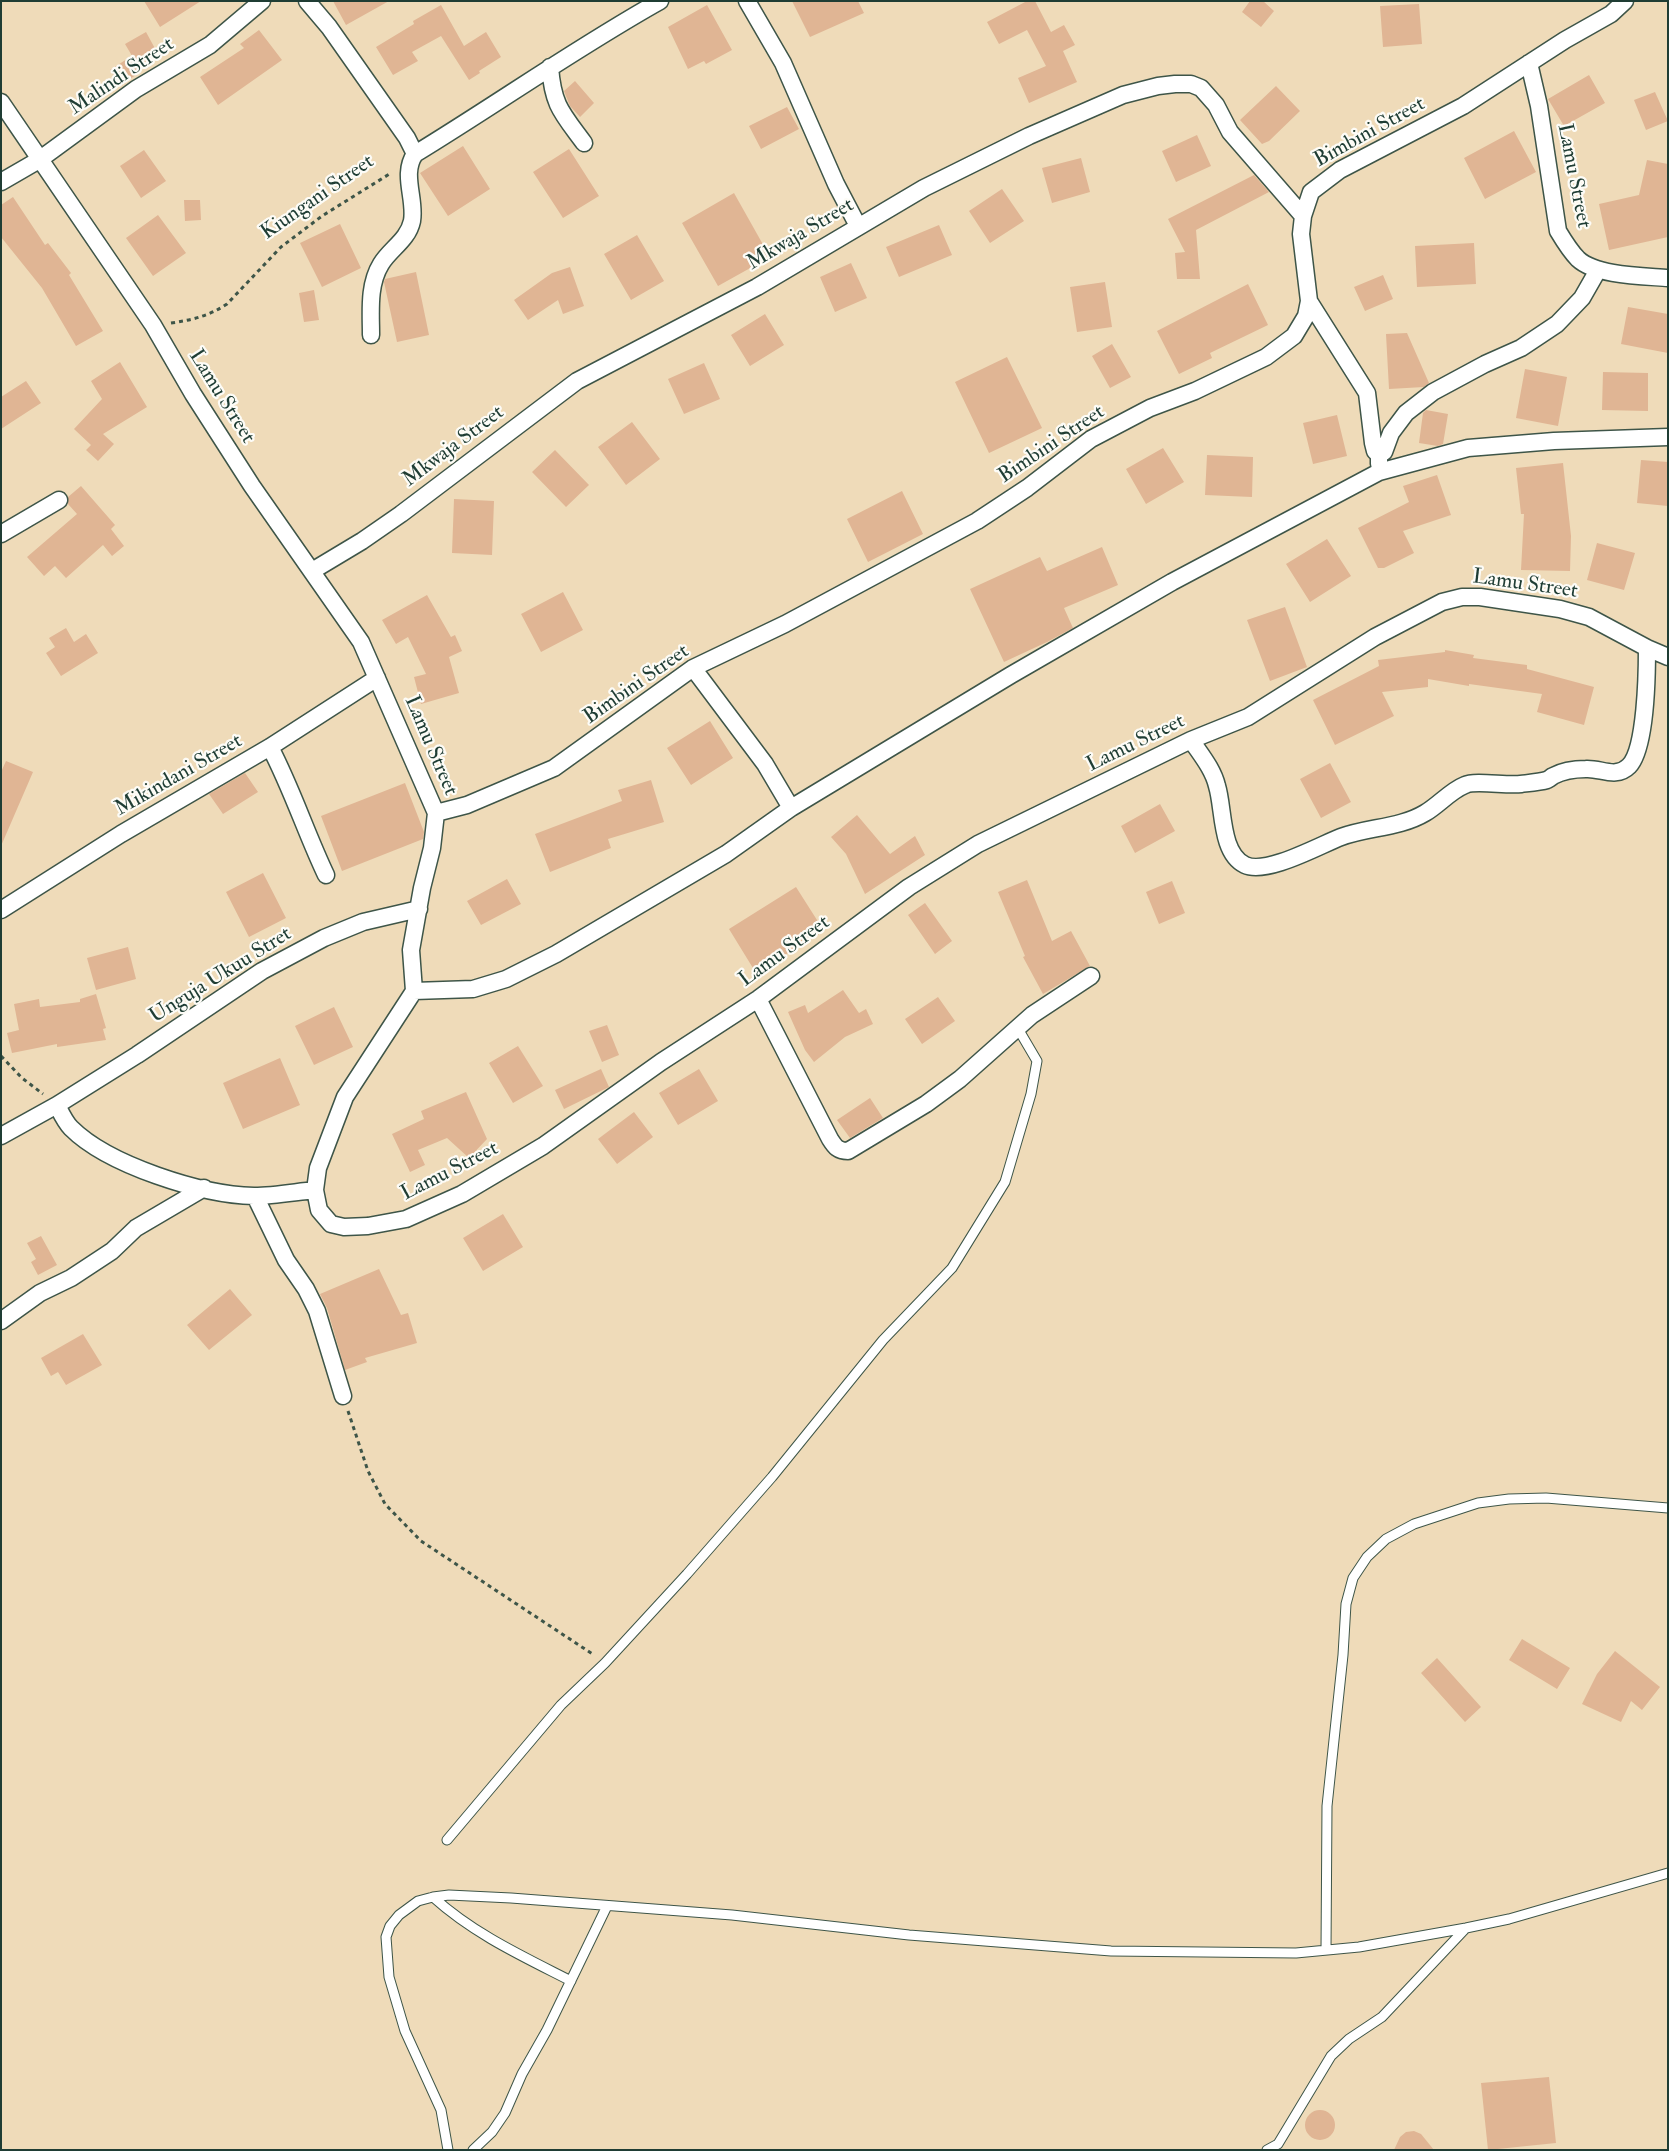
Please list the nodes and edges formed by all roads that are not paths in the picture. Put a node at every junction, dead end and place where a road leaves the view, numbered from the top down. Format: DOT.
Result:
graph roads {
  1 [pos="262,1"];
  2 [pos="307,1"];
  3 [pos="660,1"];
  4 [pos="747,1"];
  5 [pos="1625,1"];
  6 [pos="1529,63"];
  7 [pos="550,67"];
  8 [pos="1,102"];
  9 [pos="584,144"];
  10 [pos="412,158"];
  11 [pos="39,160"];
  12 [pos="1,182"];
  13 [pos="1303,216"];
  14 [pos="858,226"];
  15 [pos="1598,270"];
  16 [pos="1668,278"];
  17 [pos="1309,301"];
  18 [pos="371,336"];
  19 [pos="1668,437"];
  20 [pos="1379,455"];
  21 [pos="1379,472"];
  22 [pos="59,500"];
  23 [pos="1,534"];
  24 [pos="312,571"];
  25 [pos="1647,648"];
  26 [pos="1668,657"];
  27 [pos="693,668"];
  28 [pos="377,678"];
  29 [pos="1191,740"];
  30 [pos="270,747"];
  31 [pos="791,808"];
  32 [pos="436,813"];
  33 [pos="326,875"];
  34 [pos="1,910"];
  35 [pos="418,910"];
  36 [pos="1091,976"];
  37 [pos="414,992"];
  38 [pos="758,999"];
  39 [pos="1017,1028"];
  40 [pos="57,1105"];
  41 [pos="1,1136"];
  42 [pos="204,1188"];
  43 [pos="315,1190"];
  44 [pos="255,1196"];
  45 [pos="1,1321"];
  46 [pos="343,1396"];
  47 [pos="1668,1508"];
  48 [pos="448,1840"];
  49 [pos="1668,1873"];
  50 [pos="433,1897"];
  51 [pos="607,1906"];
  52 [pos="1466,1928"];
  53 [pos="1326,1950"];
  54 [pos="571,1980"];
  55 [pos="448,2150"];
  56 [pos="473,2150"];
  57 [pos="1267,2150"];
  1 -- 11 [label="street, Malindi Street"];
  2 -- 10 [label="street"];
  3 -- 7 [label="street"];
  4 -- 14 [label="street"];
  5 -- 6 [label="street, Bimbini Street"];
  6 -- 13 [label="street, Bimbini Street"];
  6 -- 15 [label="street, Lamu Street"];
  7 -- 9 [label="street"];
  7 -- 10 [label="street"];
  8 -- 11 [label="street, Lamu Street"];
  10 -- 18 [label="street, Kiungani Street"];
  11 -- 12 [label="street, Malindi Street"];
  11 -- 24 [label="street, Lamu Street"];
  13 -- 14 [label="street, Mkwaja Street"];
  13 -- 17 [label="street, Bimbini Street"];
  14 -- 24 [label="street, Mkwaja Street"];
  15 -- 16 [label="street, Lamu Street"];
  15 -- 20 [label="street"];
  17 -- 20 [label="street"];
  17 -- 27 [label="street, Bimbini Street"];
  19 -- 21 [label="street"];
  20 -- 21 [label="street"];
  21 -- 31 [label="street"];
  22 -- 23 [label="street"];
  24 -- 28 [label="street, Lamu Street"];
  25 -- 26 [label="street, Lamu Street"];
  25 -- 29 [label="street, Lamu Street"];
  25 -- 29 [label="street"];
  27 -- 31 [label="street"];
  27 -- 32 [label="street, Bimbini Street"];
  28 -- 30 [label="street, Mikindani Street"];
  28 -- 32 [label="street, Lamu Street"];
  29 -- 38 [label="street, Lamu Street"];
  30 -- 33 [label="street"];
  30 -- 34 [label="street, Mikindani Street"];
  31 -- 37 [label="street"];
  32 -- 35 [label="street, Lamu Street"];
  35 -- 37 [label="street, Lamu Street"];
  35 -- 40 [label="street, Unguja Ukuu Stret"];
  36 -- 39 [label="street"];
  37 -- 43 [label="street, Lamu Street"];
  38 -- 39 [label="street"];
  38 -- 43 [label="street, Lamu Street"];
  39 -- 48 [label="lane"];
  40 -- 41 [label="street, Unguja Ukuu Stret"];
  40 -- 42 [label="street"];
  42 -- 44 [label="street"];
  42 -- 45 [label="street"];
  43 -- 44 [label="street"];
  44 -- 46 [label="street"];
  47 -- 53 [label="lane"];
  49 -- 52 [label="lane"];
  50 -- 51 [label="lane"];
  50 -- 54 [label="lane"];
  50 -- 55 [label="lane"];
  51 -- 53 [label="lane"];
  51 -- 54 [label="lane"];
  52 -- 53 [label="lane"];
  52 -- 57 [label="lane"];
  54 -- 56 [label="lane"];
}
